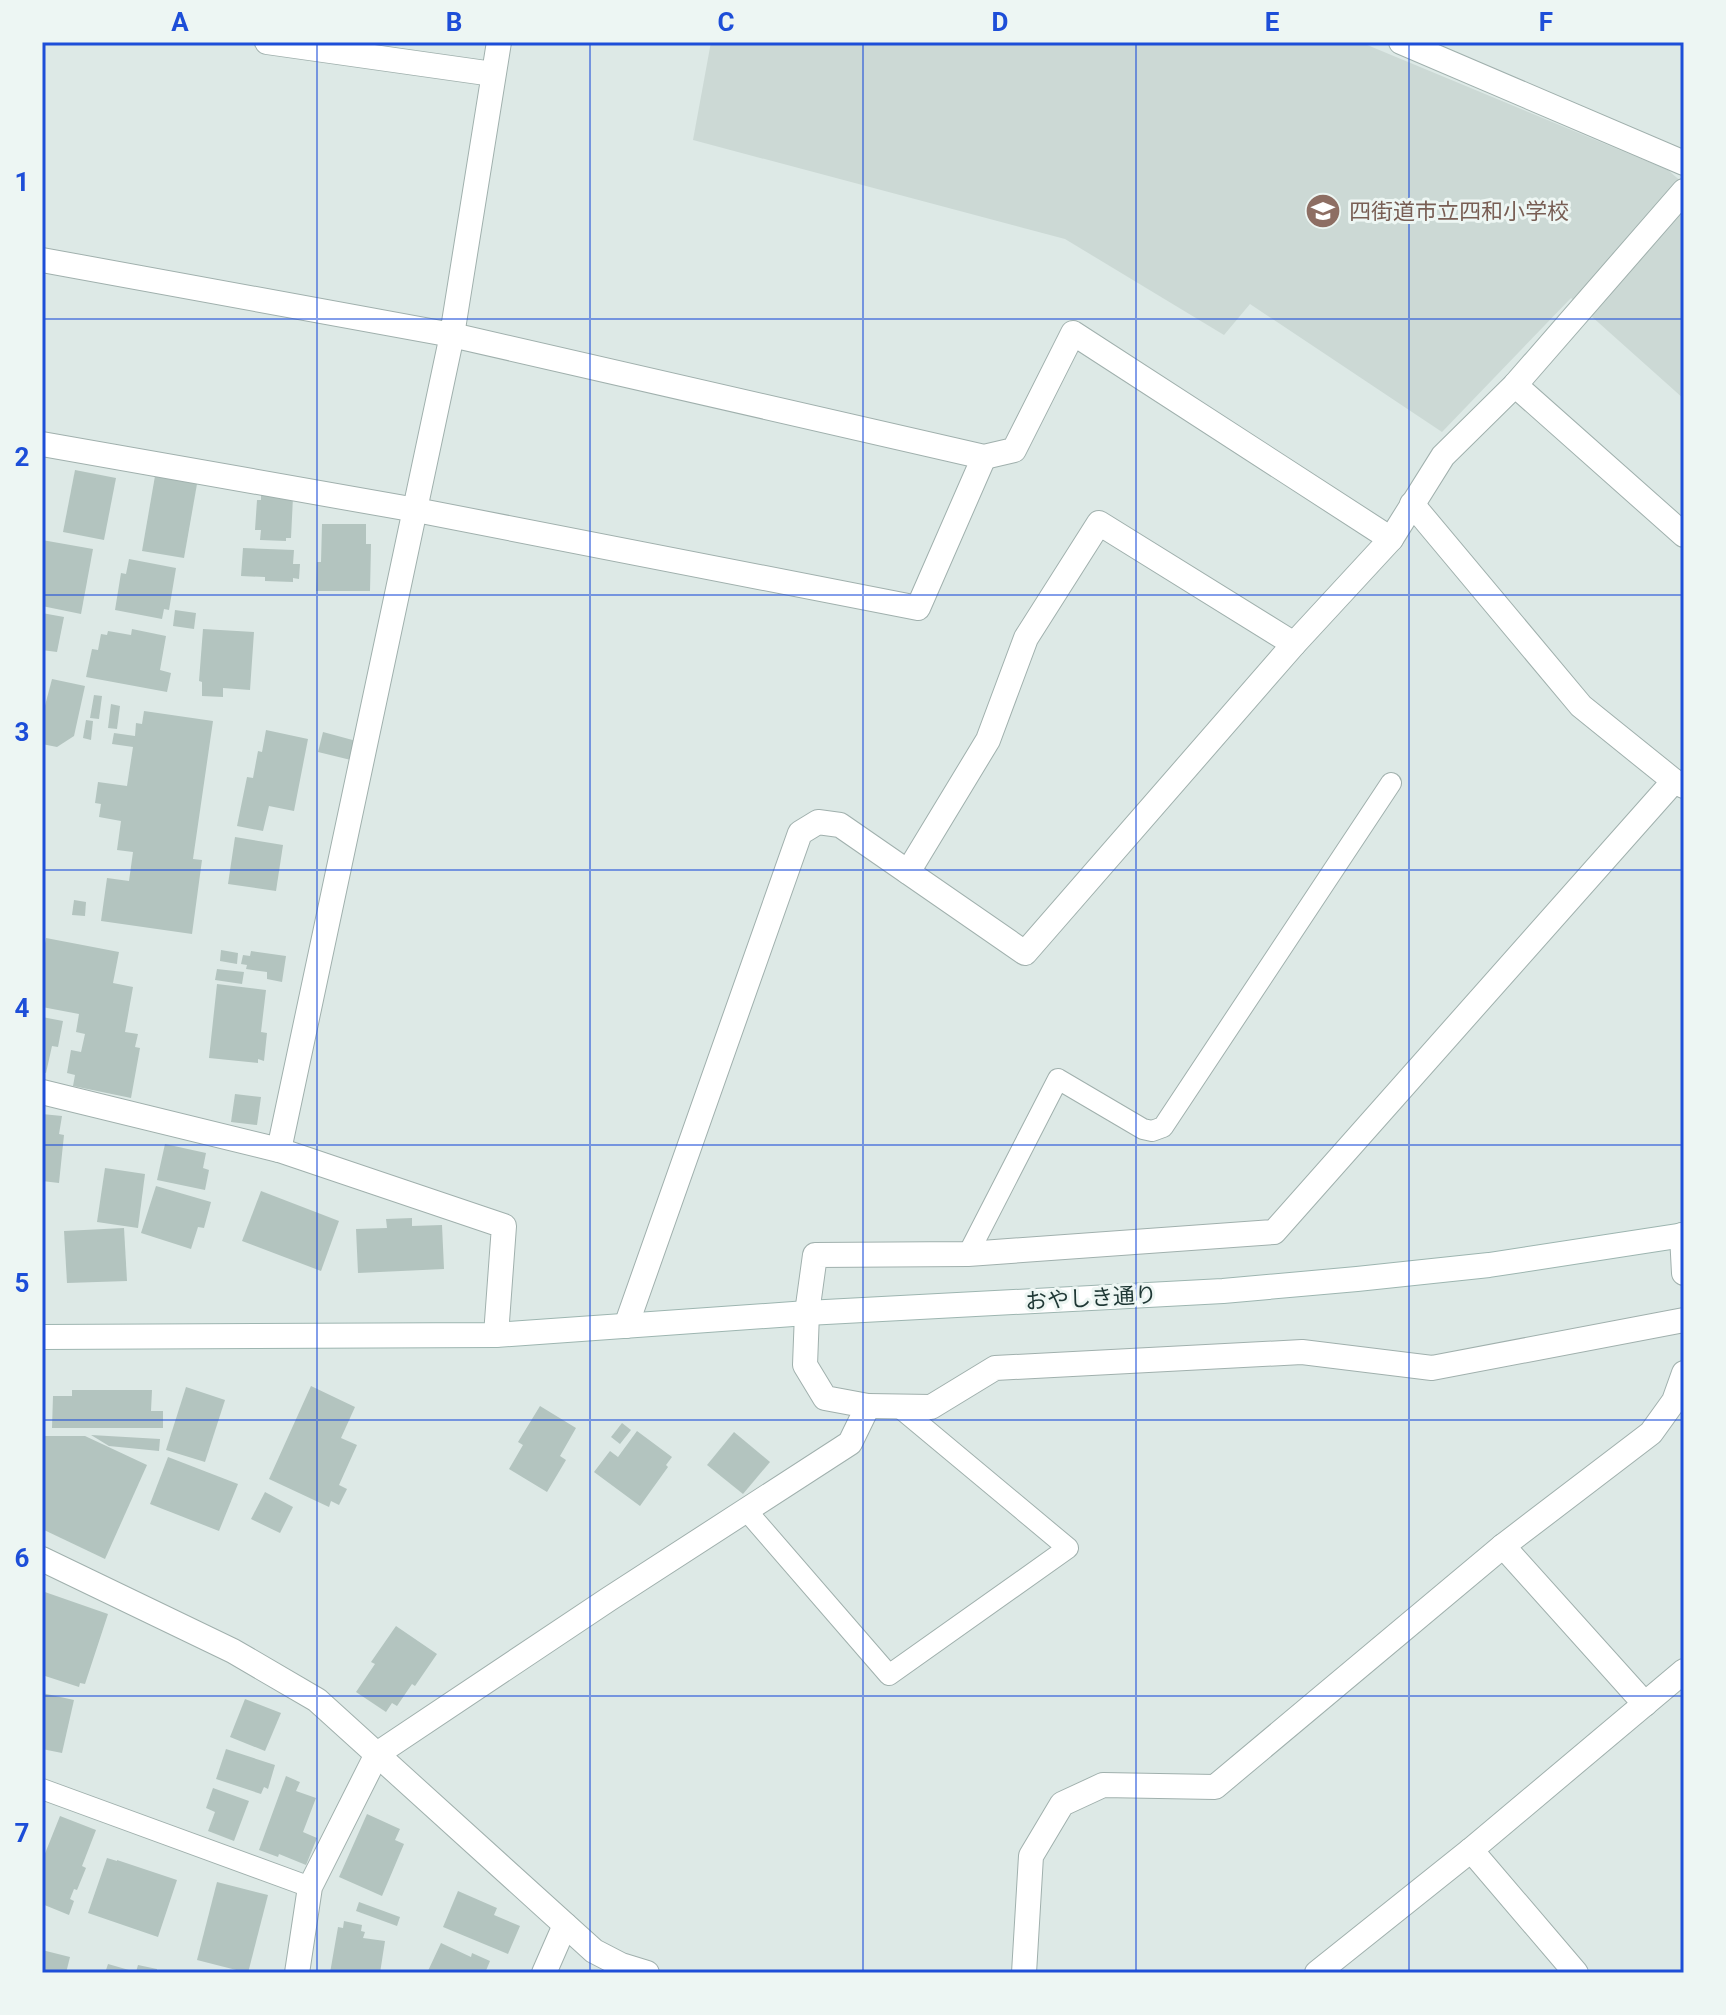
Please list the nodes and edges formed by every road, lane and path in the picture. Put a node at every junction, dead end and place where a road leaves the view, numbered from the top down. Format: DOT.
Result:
graph roads {
  1 [pos="267,42"];
  2 [pos="499,42"];
  3 [pos="1406,43"];
  4 [pos="303,44"];
  5 [pos="493,74"];
  6 [pos="1684,163"];
  7 [pos="1684,191"];
  8 [pos="42,260"];
  9 [pos="452,335"];
  10 [pos="1515,385"];
  11 [pos="42,444"];
  12 [pos="984,457"];
  13 [pos="1412,504"];
  14 [pos="416,510"];
  15 [pos="1684,535"];
  16 [pos="1391,539"];
  17 [pos="1294,644"];
  18 [pos="1391,783"];
  19 [pos="1679,784"];
  20 [pos="908,872"];
  21 [pos="42,1092"];
  22 [pos="279,1150"];
  23 [pos="1683,1235"];
  24 [pos="968,1254"];
  25 [pos="1684,1273"];
  26 [pos="807,1313"];
  27 [pos="1684,1320"];
  28 [pos="626,1326"];
  29 [pos="496,1335"];
  30 [pos="42,1337"];
  31 [pos="1684,1373"];
  32 [pos="868,1406"];
  33 [pos="899,1407"];
  34 [pos="746,1510"];
  35 [pos="1503,1546"];
  36 [pos="42,1559"];
  37 [pos="1684,1671"];
  38 [pos="1645,1704"];
  39 [pos="377,1754"];
  40 [pos="42,1789"];
  41 [pos="1471,1850"];
  42 [pos="310,1887"];
  43 [pos="565,1925"];
  44 [pos="297,1973"];
  45 [pos="544,1973"];
  46 [pos="647,1973"];
  47 [pos="1024,1973"];
  48 [pos="1317,1973"];
  49 [pos="1576,1973"];
  1 -- 4 [label="street"];
  2 -- 5 [label="street"];
  3 -- 6 [label="street"];
  4 -- 5 [label="street"];
  5 -- 9 [label="street"];
  7 -- 10 [label="street"];
  8 -- 9 [label="street"];
  9 -- 12 [label="street"];
  9 -- 14 [label="street"];
  10 -- 13 [label="street"];
  10 -- 15 [label="street"];
  11 -- 14 [label="street"];
  12 -- 14 [label="street"];
  12 -- 16 [label="street"];
  13 -- 16 [label="street"];
  13 -- 19 [label="street"];
  14 -- 22 [label="street"];
  16 -- 17 [label="street"];
  17 -- 20 [label="street"];
  17 -- 20 [label="street"];
  18 -- 24 [label="lane"];
  19 -- 24 [label="street"];
  20 -- 28 [label="street"];
  21 -- 22 [label="street"];
  22 -- 29 [label="street"];
  23 -- 25 [label="street"];
  23 -- 26 [label="street, おやしき通り"];
  24 -- 26 [label="street"];
  26 -- 28 [label="street, おやしき通り"];
  26 -- 32 [label="street"];
  27 -- 33 [label="street"];
  28 -- 29 [label="street, おやしき通り"];
  29 -- 30 [label="street, おやしき通り"];
  31 -- 35 [label="street"];
  32 -- 33 [label="street"];
  32 -- 34 [label="street"];
  33 -- 34 [label="lane"];
  34 -- 39 [label="street"];
  35 -- 38 [label="street"];
  35 -- 47 [label="street"];
  36 -- 39 [label="street"];
  37 -- 38 [label="street"];
  38 -- 41 [label="street"];
  39 -- 42 [label="street"];
  39 -- 43 [label="street"];
  40 -- 42 [label="lane"];
  41 -- 48 [label="street"];
  41 -- 49 [label="street"];
  42 -- 44 [label="street"];
  43 -- 45 [label="street"];
  43 -- 46 [label="street"];
}
